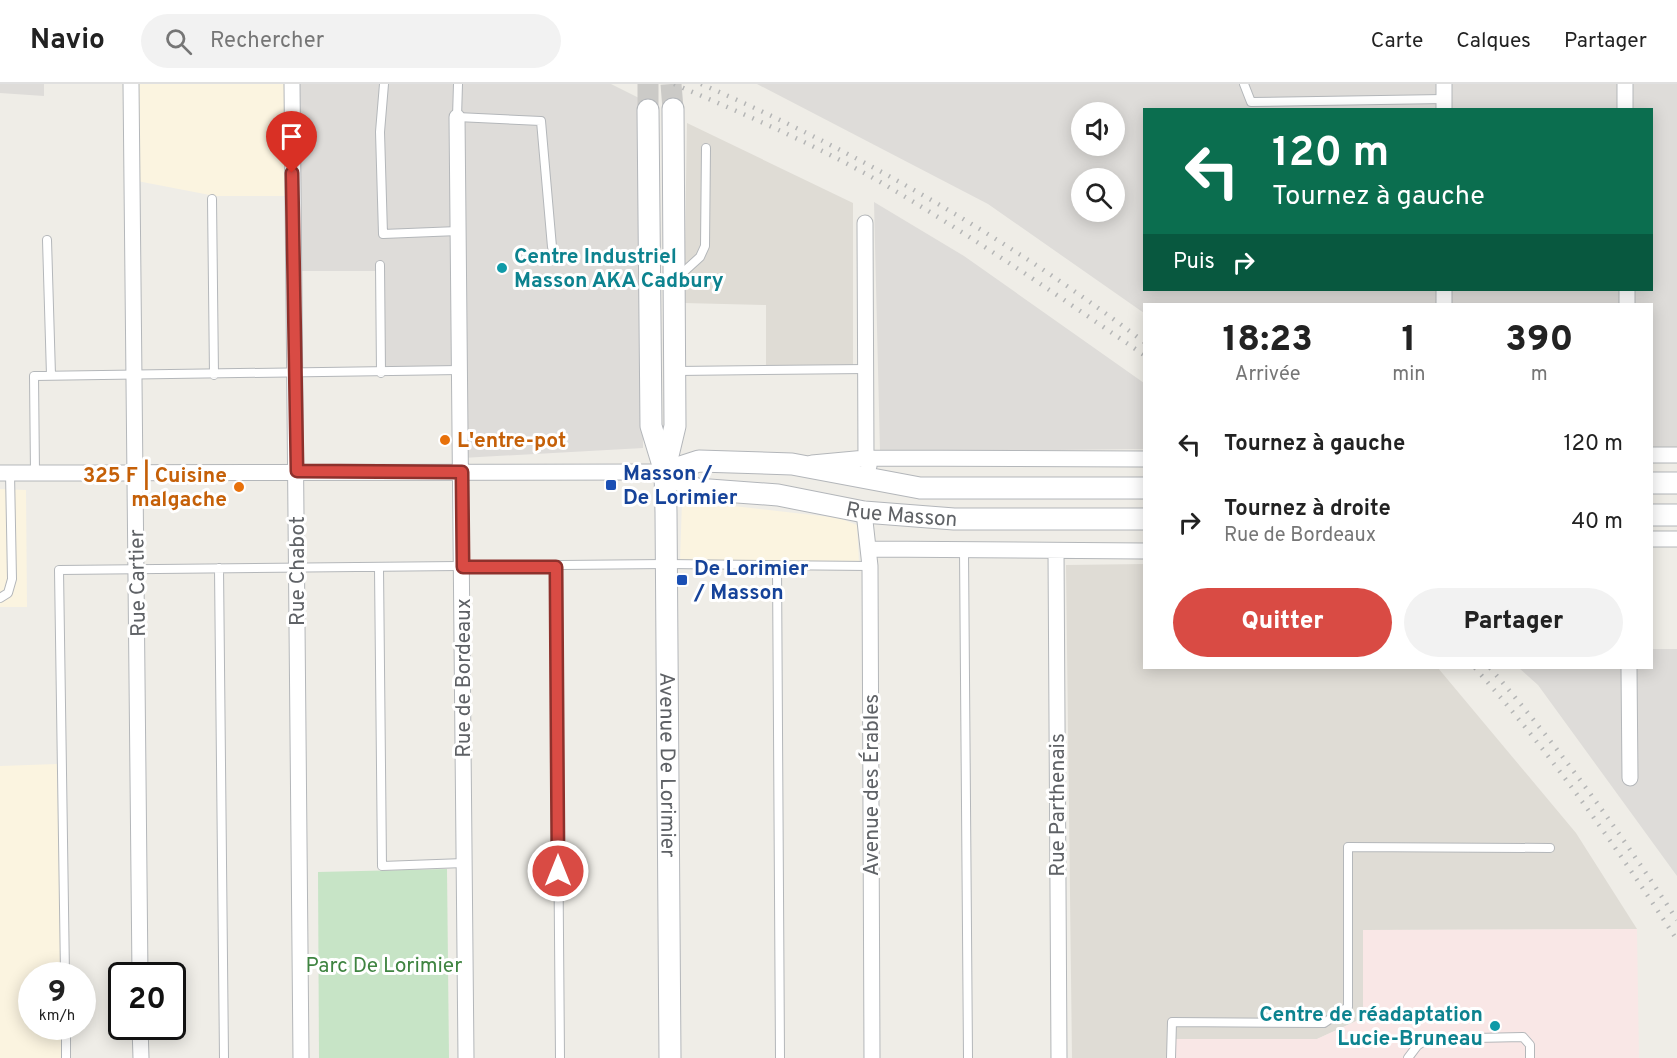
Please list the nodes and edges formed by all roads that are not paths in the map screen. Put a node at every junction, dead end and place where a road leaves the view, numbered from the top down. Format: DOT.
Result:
graph roads {
  1 [pos="131,84"];
  2 [pos="292,84"];
  3 [pos="384,84"];
  4 [pos="458,84"];
  5 [pos="1244,84"];
  6 [pos="1625,84"];
  7 [pos="1444,97"];
  8 [pos="1625,108"];
  9 [pos="673,109"];
  10 [pos="648,110"];
  11 [pos="457,117"];
  12 [pos="706,148"];
  13 [pos="213,199"];
  14 [pos="865,223"];
  15 [pos="458,231"];
  16 [pos="47,240"];
  17 [pos="552,247"];
  18 [pos="380,265"];
  19 [pos="675,280"];
  20 [pos="866,369"];
  21 [pos="460,370"];
  22 [pos="676,371"];
  23 [pos="381,373"];
  24 [pos="294,374"];
  25 [pos="51,375"];
  26 [pos="133,375"];
  27 [pos="214,375"];
  28 [pos="1653,455"];
  29 [pos="1677,455"];
  30 [pos="866,458"];
  31 [pos="1143,459"];
  32 [pos="792,464"];
  33 [pos="134,471"];
  34 [pos="297,471"];
  35 [pos="462,472"];
  36 [pos="665,472"];
  37 [pos="5,473"];
  38 [pos="35,473"];
  39 [pos="874,480"];
  40 [pos="1653,483"];
  41 [pos="1677,483"];
  42 [pos="1143,489"];
  43 [pos="864,512"];
  44 [pos="1653,515"];
  45 [pos="1677,515"];
  46 [pos="1143,519"];
  47 [pos="1653,539"];
  48 [pos="1677,539"];
  49 [pos="870,549"];
  50 [pos="1143,550"];
  51 [pos="964,551"];
  52 [pos="1056,551"];
  53 [pos="666,564"];
  54 [pos="777,566"];
  55 [pos="870,566"];
  56 [pos="137,567"];
  57 [pos="463,567"];
  58 [pos="556,567"];
  59 [pos="219,568"];
  60 [pos="379,568"];
  61 [pos="297,569"];
  62 [pos="0,598"];
  63 [pos="1629,669"];
  64 [pos="1630,778"];
  65 [pos="1550,848"];
  66 [pos="464,863"];
  67 [pos="65,962"];
  68 [pos="140,962"];
  69 [pos="66,1040"];
  70 [pos="140,1040"];
  71 [pos="66,1058"];
  72 [pos="141,1058"];
  73 [pos="224,1058"];
  74 [pos="301,1058"];
  75 [pos="466,1058"];
  76 [pos="560,1058"];
  77 [pos="670,1058"];
  78 [pos="780,1058"];
  79 [pos="872,1058"];
  80 [pos="968,1058"];
  81 [pos="1059,1058"];
  82 [pos="1171,1058"];
  83 [pos="1408,1058"];
  84 [pos="1530,1058"];
  1 -- 26 [label="street, Rue Cartier"];
  2 -- 24 [label="street, Rue Chabot"];
  3 -- 15 [label="lane"];
  4 -- 11 [label="lane"];
  5 -- 7 [label="lane"];
  6 -- 8 [label="street"];
  9 -- 19 [label="main road, Avenue De Lorimier"];
  10 -- 36 [label="main road, Avenue De Lorimier"];
  11 -- 15 [label="street, Rue de Bordeaux"];
  11 -- 17 [label="lane"];
  12 -- 19 [label="lane"];
  13 -- 27 [label="lane"];
  14 -- 20 [label="street"];
  15 -- 21 [label="street, Rue de Bordeaux"];
  16 -- 25 [label="lane"];
  18 -- 23 [label="lane"];
  19 -- 22 [label="main road, Avenue De Lorimier"];
  20 -- 22 [label="lane"];
  20 -- 30 [label="street"];
  21 -- 23 [label="lane"];
  21 -- 35 [label="street, Rue de Bordeaux"];
  22 -- 36 [label="main road, Avenue De Lorimier"];
  23 -- 24 [label="lane"];
  24 -- 27 [label="lane"];
  24 -- 34 [label="street, Rue Chabot"];
  25 -- 26 [label="lane"];
  25 -- 38 [label="lane"];
  26 -- 27 [label="lane"];
  26 -- 33 [label="street, Rue Cartier"];
  28 -- 29 [label="street"];
  30 -- 31 [label="street, Rue Masson"];
  30 -- 32 [label="street, Rue Masson"];
  30 -- 39 [label="street"];
  32 -- 36 [label="main road, Rue Masson"];
  32 -- 39 [label="main road, Rue Masson"];
  33 -- 34 [label="street, Rue Masson"];
  33 -- 38 [label="street, Rue Masson"];
  33 -- 56 [label="street, Rue Cartier"];
  34 -- 35 [label="street, Rue Masson"];
  34 -- 61 [label="street, Rue Chabot"];
  35 -- 36 [label="street, Rue Masson"];
  35 -- 57 [label="street, Rue de Bordeaux"];
  36 -- 43 [label="main road, Rue Masson"];
  36 -- 53 [label="main road, Avenue De Lorimier"];
  37 -- 38 [label="street, Rue Masson"];
  37 -- 62 [label="lane"];
  39 -- 42 [label="main road, Rue Masson"];
  40 -- 41 [label="main road"];
  43 -- 46 [label="main road, Rue Masson"];
  43 -- 49 [label="street, Avenue des Érables"];
  44 -- 45 [label="main road"];
  47 -- 48 [label="street"];
  49 -- 51 [label="street, Rue Masson"];
  49 -- 55 [label="street, Avenue des Érables"];
  50 -- 52 [label="street, Rue Masson"];
  51 -- 52 [label="street, Rue Masson"];
  51 -- 80 [label="lane"];
  52 -- 81 [label="street, Rue Parthenais"];
  53 -- 54 [label="lane"];
  53 -- 58 [label="lane"];
  53 -- 77 [label="main road, Avenue De Lorimier"];
  54 -- 55 [label="lane"];
  54 -- 78 [label="lane"];
  55 -- 79 [label="street, Avenue des Érables"];
  56 -- 59 [label="lane"];
  56 -- 67 [label="lane"];
  56 -- 68 [label="street, Rue Cartier"];
  57 -- 58 [label="lane"];
  57 -- 60 [label="lane"];
  57 -- 66 [label="street, Rue de Bordeaux"];
  58 -- 76 [label="lane"];
  59 -- 61 [label="lane"];
  59 -- 73 [label="lane"];
  60 -- 61 [label="lane"];
  60 -- 66 [label="lane"];
  61 -- 74 [label="street, Rue Chabot"];
  63 -- 64 [label="street"];
  65 -- 82 [label="lane"];
  66 -- 75 [label="street, Rue de Bordeaux"];
  69 -- 71 [label="lane"];
  70 -- 72 [label="street"];
  83 -- 84 [label="lane"];
}
